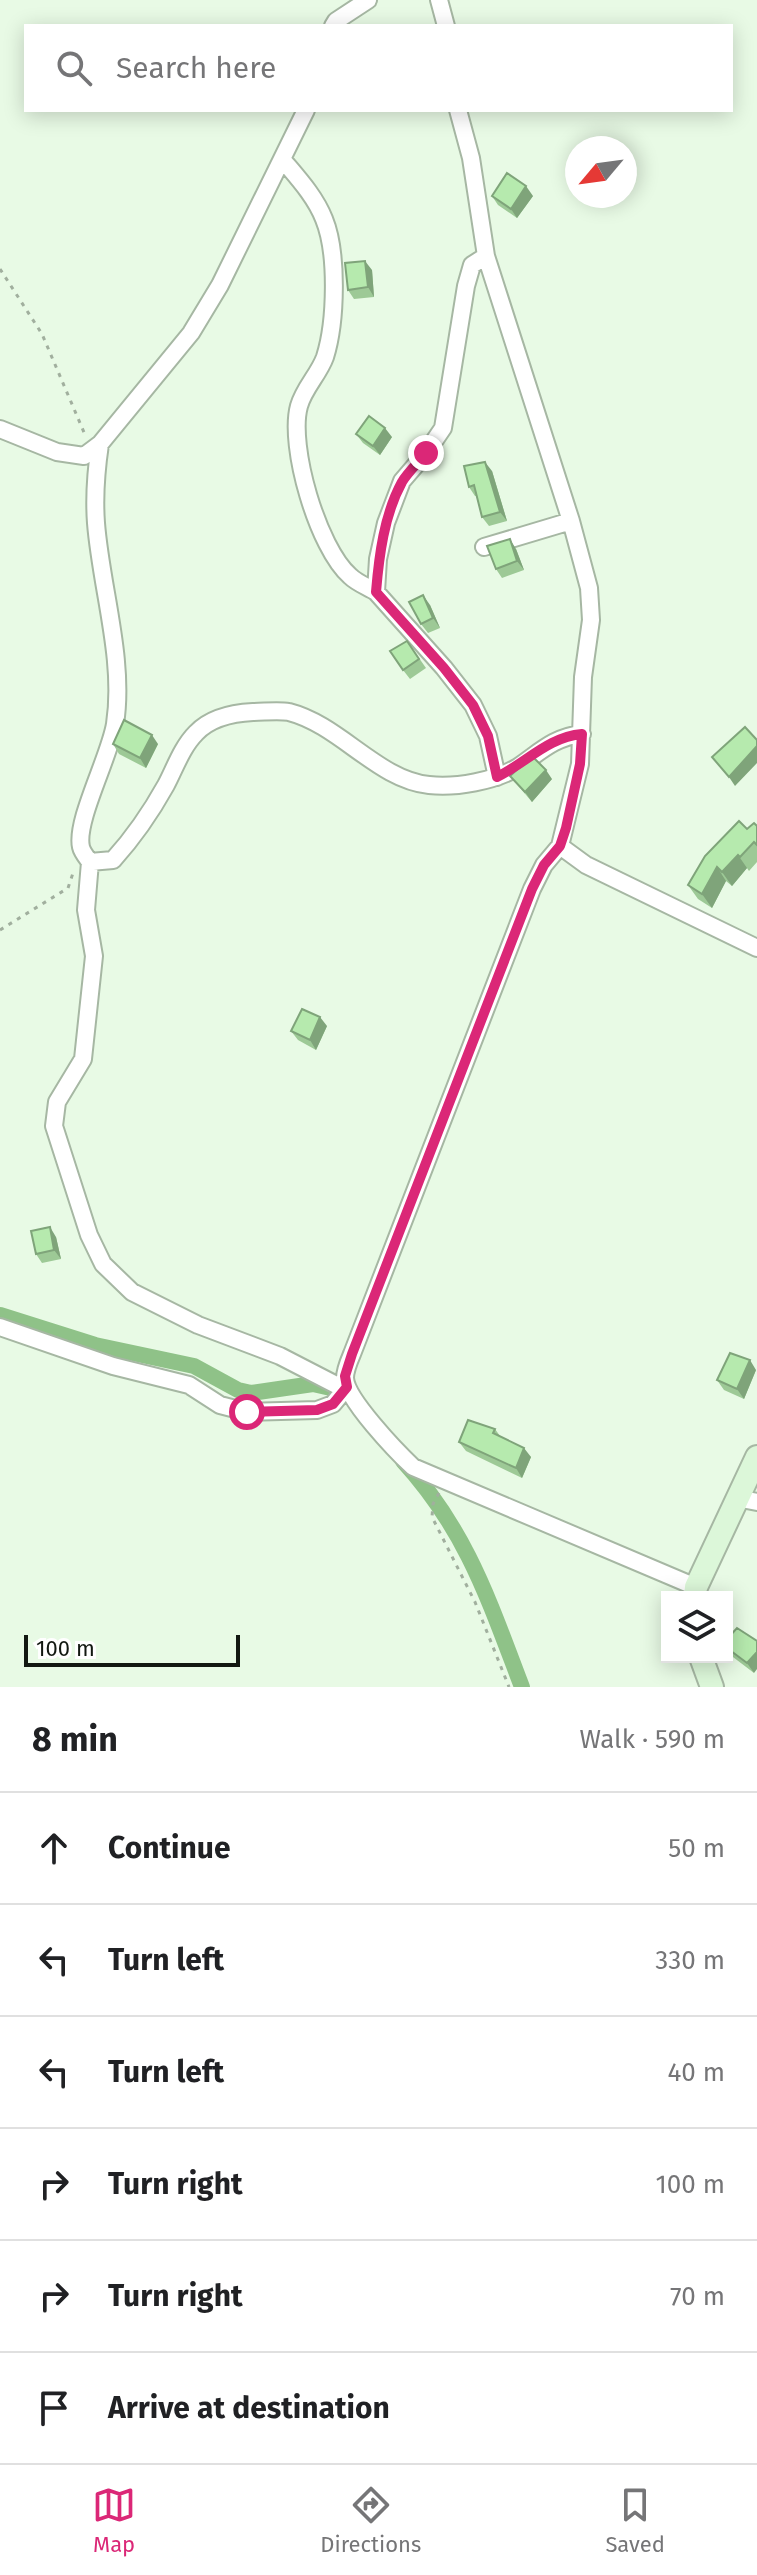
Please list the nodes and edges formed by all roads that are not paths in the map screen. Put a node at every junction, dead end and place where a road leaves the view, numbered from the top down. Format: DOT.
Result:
graph roads {
  1 [pos="368,0"];
  2 [pos="439,0"];
  3 [pos="334,24"];
  4 [pos="445,24"];
  5 [pos="305,112"];
  6 [pos="459,112"];
  7 [pos="282,159"];
  8 [pos="486,256"];
  9 [pos="0,429"];
  10 [pos="96,448"];
  11 [pos="571,521"];
  12 [pos="484,547"];
  13 [pos="376,592"];
  14 [pos="582,734"];
  15 [pos="497,777"];
  16 [pos="560,846"];
  17 [pos="85,855"];
  18 [pos="757,948"];
  19 [pos="0,1327"];
  20 [pos="342,1394"];
  21 [pos="757,1457"];
  22 [pos="746,1500"];
  23 [pos="694,1591"];
  24 [pos="697,1591"];
  25 [pos="703,1663"];
  26 [pos="712,1687"];
  1 -- 3 [label="street"];
  2 -- 4 [label="street"];
  5 -- 7 [label="street"];
  6 -- 8 [label="street"];
  7 -- 10 [label="street"];
  7 -- 13 [label="street"];
  8 -- 11 [label="street"];
  8 -- 13 [label="street"];
  9 -- 10 [label="street"];
  10 -- 17 [label="street"];
  11 -- 12 [label="street"];
  11 -- 14 [label="street"];
  13 -- 15 [label="street"];
  14 -- 15 [label="street"];
  14 -- 16 [label="street"];
  15 -- 17 [label="street"];
  16 -- 18 [label="street"];
  16 -- 20 [label="street"];
  17 -- 20 [label="street"];
  19 -- 20 [label="street"];
  20 -- 23 [label="street"];
  21 -- 22 [label="main road"];
  22 -- 24 [label="main road"];
  25 -- 26 [label="main road"];
}
